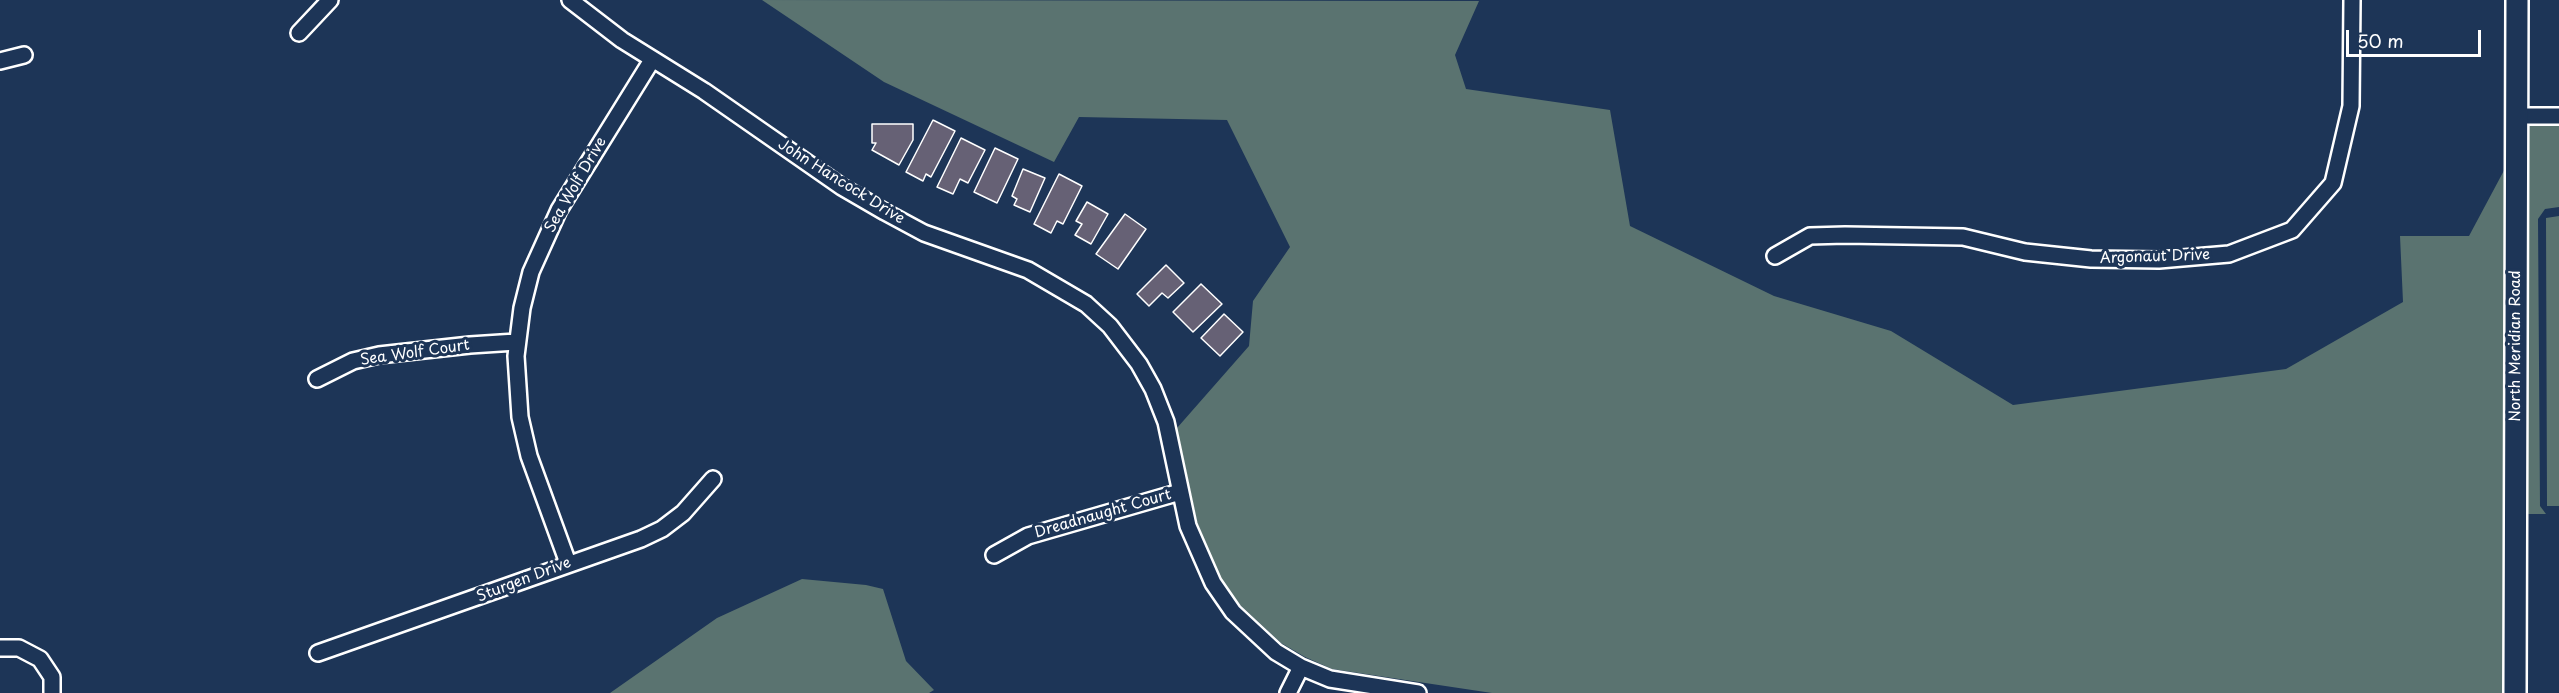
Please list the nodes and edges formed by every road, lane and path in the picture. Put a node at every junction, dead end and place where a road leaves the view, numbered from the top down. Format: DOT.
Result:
graph roads {
  1 [pos="330,0"];
  2 [pos="570,0"];
  3 [pos="2352,0"];
  4 [pos="2517,0"];
  5 [pos="299,33"];
  6 [pos="24,55"];
  7 [pos="652,60"];
  8 [pos="0,61"];
  9 [pos="2517,116"];
  10 [pos="2559,116"];
  11 [pos="1775,256"];
  12 [pos="516,342"];
  13 [pos="317,379"];
  14 [pos="713,479"];
  15 [pos="1180,492"];
  16 [pos="994,555"];
  17 [pos="568,563"];
  18 [pos="0,648"];
  19 [pos="318,653"];
  20 [pos="1301,667"];
  21 [pos="52,693"];
  22 [pos="1288,693"];
  23 [pos="1418,693"];
  24 [pos="2515,693"];
  1 -- 5 [label="street"];
  2 -- 7 [label="street, John Hancock Drive"];
  3 -- 11 [label="street, Argonaut Drive"];
  4 -- 9 [label="main road, North Meridian Road"];
  6 -- 8 [label="street"];
  7 -- 12 [label="street, Sea Wolf Drive"];
  7 -- 15 [label="street, John Hancock Drive"];
  9 -- 10 [label="street"];
  9 -- 24 [label="main road, North Meridian Road"];
  12 -- 13 [label="street, Sea Wolf Court"];
  12 -- 17 [label="street, Sea Wolf Drive"];
  14 -- 17 [label="street, Sturgen Drive"];
  15 -- 16 [label="street, Dreadnaught Court"];
  15 -- 20 [label="street, John Hancock Drive"];
  17 -- 19 [label="street, Sturgen Drive"];
  18 -- 21 [label="street"];
  20 -- 22 [label="street"];
  20 -- 23 [label="street, John Hancock Drive"];
}
